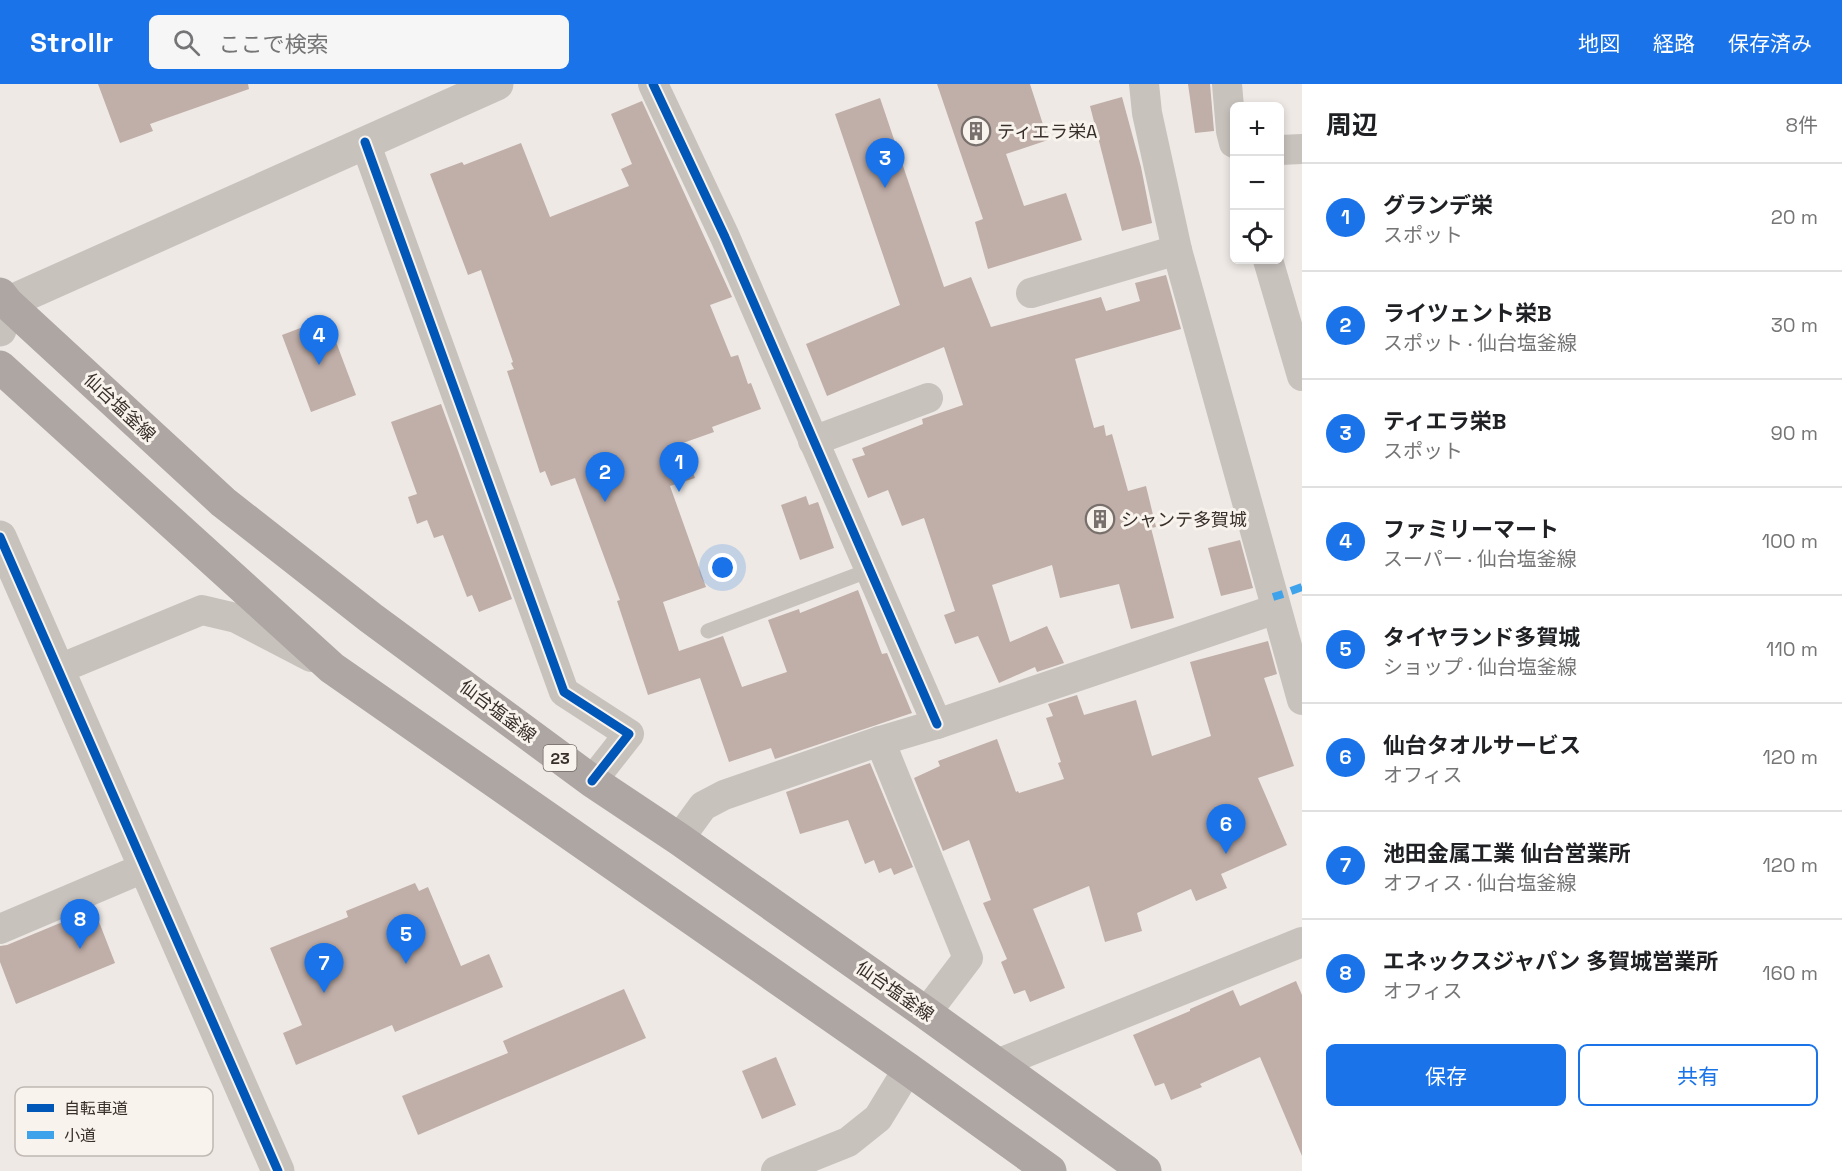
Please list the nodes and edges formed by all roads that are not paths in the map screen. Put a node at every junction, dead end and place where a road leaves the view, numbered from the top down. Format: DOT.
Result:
graph roads {
  1 [pos="496,84"];
  2 [pos="653,84"];
  3 [pos="1144,84"];
  4 [pos="1227,84"];
  5 [pos="1230,119"];
  6 [pos="365,142"];
  7 [pos="1302,149"];
  8 [pos="1284,150"];
  9 [pos="1177,250"];
  10 [pos="1269,264"];
  11 [pos="1031,293"];
  12 [pos="2,309"];
  13 [pos="0,367"];
  14 [pos="1302,376"];
  15 [pos="928,398"];
  16 [pos="813,441"];
  17 [pos="0,537"];
  18 [pos="870,570"];
  19 [pos="1276,609"];
  20 [pos="708,630"];
  21 [pos="60,669"];
  22 [pos="332,669"];
  23 [pos="1302,700"];
  24 [pos="936,724"];
  25 [pos="880,741"];
  26 [pos="592,781"];
  27 [pos="679,839"];
  28 [pos="146,867"];
  29 [pos="0,929"];
  30 [pos="1302,942"];
  31 [pos="926,1013"];
  32 [pos="997,1064"];
  33 [pos="908,1069"];
  34 [pos="278,1171"];
  35 [pos="776,1171"];
  36 [pos="1050,1171"];
  37 [pos="1145,1171"];
  1 -- 6 [label="street"];
  2 -- 16 [label="street"];
  3 -- 9 [label="street"];
  4 -- 5 [label="street"];
  6 -- 12 [label="street"];
  6 -- 26 [label="street"];
  7 -- 8 [label="street"];
  9 -- 11 [label="street"];
  9 -- 19 [label="street"];
  10 -- 14 [label="street"];
  12 -- 26 [label="main road, 仙台塩釜線 / 23"];
  13 -- 22 [label="main road"];
  15 -- 16 [label="street"];
  16 -- 18 [label="street"];
  17 -- 21 [label="street"];
  18 -- 20 [label="lane"];
  18 -- 24 [label="street"];
  19 -- 23 [label="street"];
  19 -- 24 [label="street"];
  21 -- 22 [label="street"];
  21 -- 28 [label="street"];
  22 -- 33 [label="main road"];
  24 -- 25 [label="street"];
  25 -- 27 [label="street"];
  25 -- 31 [label="street"];
  26 -- 27 [label="main road, 仙台塩釜線 / 23"];
  27 -- 31 [label="main road, 仙台塩釜線 / 23"];
  28 -- 29 [label="street"];
  28 -- 34 [label="street"];
  30 -- 32 [label="street"];
  31 -- 32 [label="main road, 仙台塩釜線 / 23"];
  32 -- 37 [label="main road, 仙台塩釜線 / 23"];
  33 -- 35 [label="street"];
  33 -- 36 [label="main road"];
}
